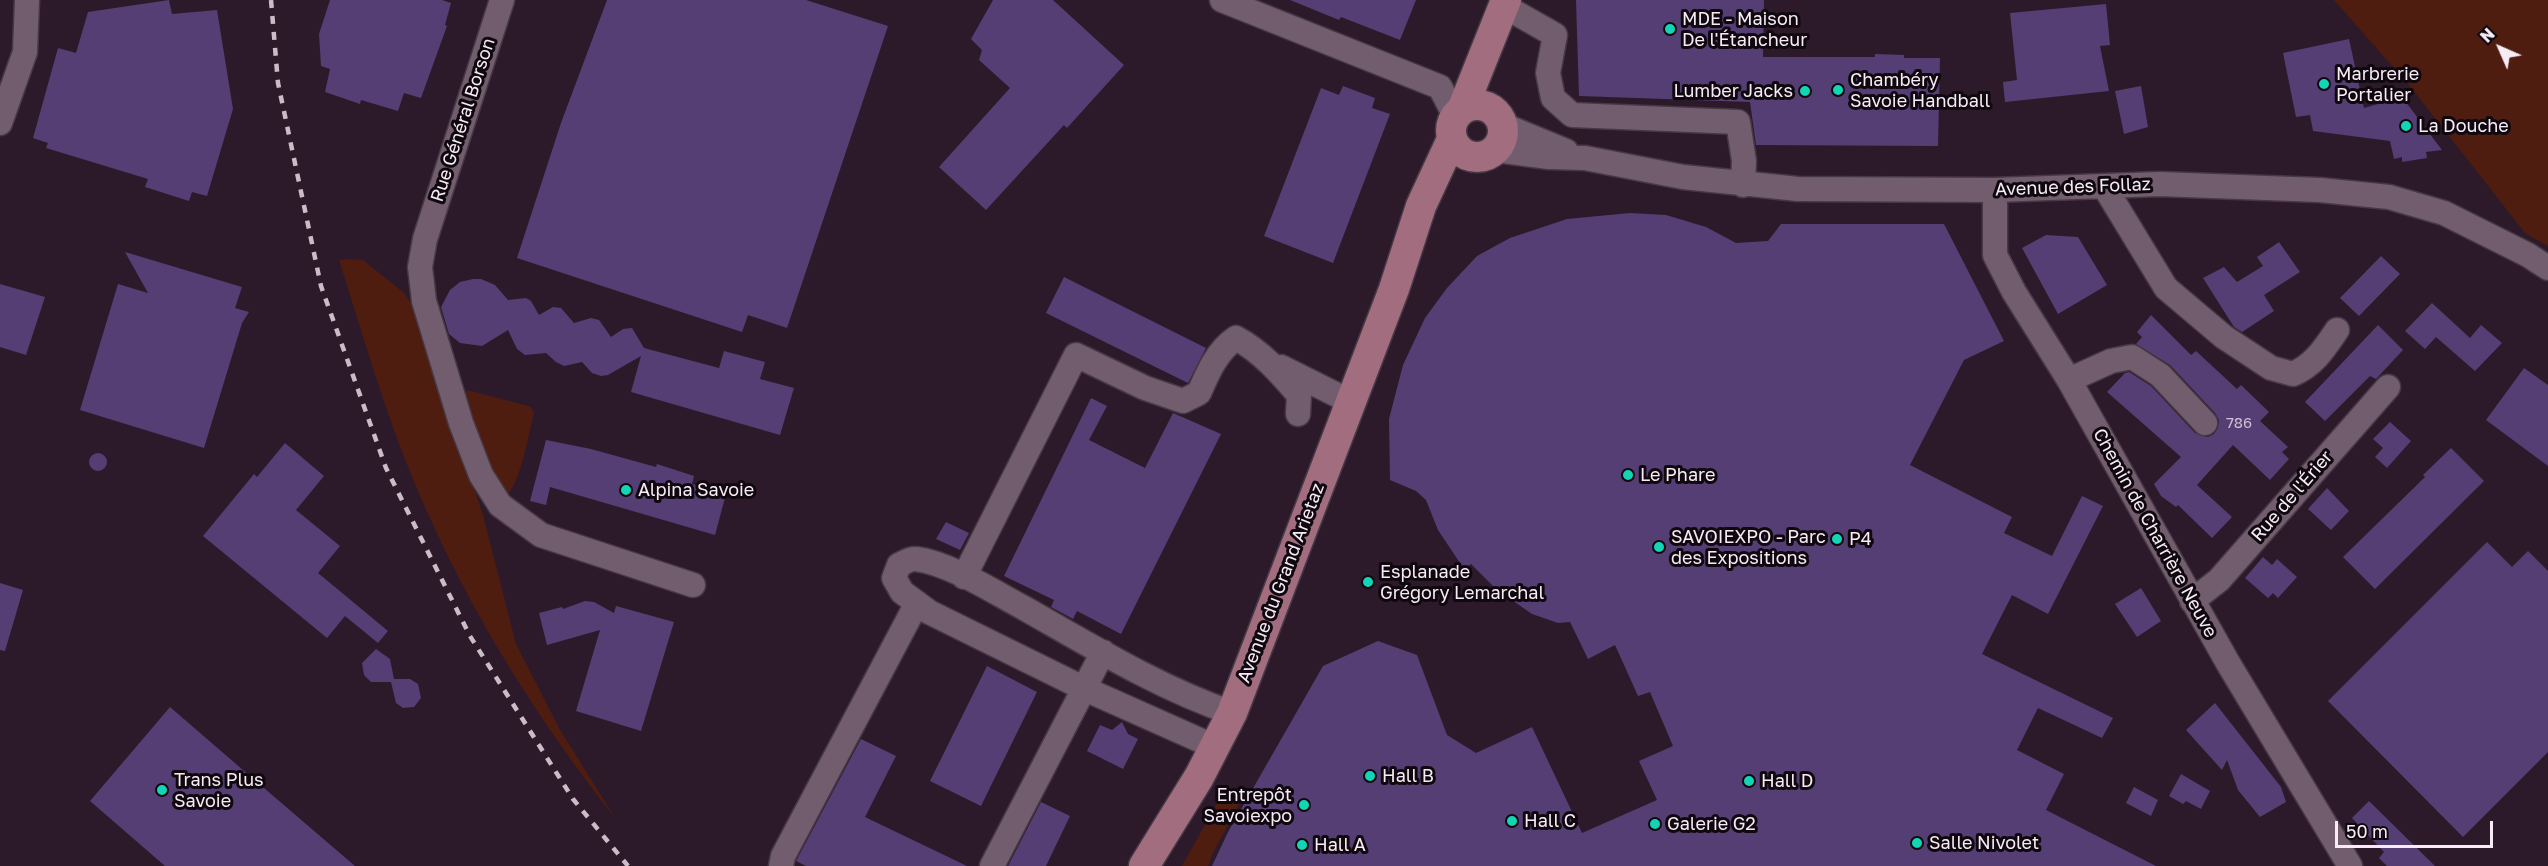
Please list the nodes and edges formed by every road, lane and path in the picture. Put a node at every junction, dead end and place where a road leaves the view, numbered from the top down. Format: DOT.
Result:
graph roads {
  1 [pos="27,0"];
  2 [pos="502,0"];
  3 [pos="1222,0"];
  4 [pos="1505,3"];
  5 [pos="0,123"];
  6 [pos="1477,130"];
  7 [pos="1743,185"];
  8 [pos="2104,186"];
  9 [pos="1995,190"];
  10 [pos="2548,268"];
  11 [pos="2337,330"];
  12 [pos="1265,359"];
  13 [pos="2068,380"];
  14 [pos="2388,387"];
  15 [pos="1351,402"];
  16 [pos="1298,414"];
  17 [pos="2205,423"];
  18 [pos="964,577"];
  19 [pos="693,585"];
  20 [pos="2192,601"];
  21 [pos="917,603"];
  22 [pos="1103,652"];
  23 [pos="1086,689"];
  24 [pos="1232,713"];
  25 [pos="1215,747"];
  26 [pos="782,866"];
  27 [pos="992,866"];
  28 [pos="1144,866"];
  29 [pos="2350,866"];
  1 -- 5 [label="street"];
  2 -- 19 [label="street, Rue Général Borson"];
  3 -- 6 [label="street"];
  4 -- 6 [label="main road, Avenue du Grand Arietaz"];
  4 -- 7 [label="street"];
  6 -- 7 [label="street, Avenue des Follaz"];
  6 -- 15 [label="main road, Avenue du Grand Arietaz"];
  7 -- 9 [label="street, Avenue des Follaz"];
  8 -- 9 [label="street, Avenue des Follaz"];
  8 -- 10 [label="street, Avenue des Follaz"];
  8 -- 11 [label="street"];
  9 -- 13 [label="street, Chemin de Charrière Neuve"];
  12 -- 15 [label="street"];
  12 -- 16 [label="street"];
  12 -- 18 [label="street"];
  13 -- 17 [label="street"];
  13 -- 20 [label="street, Chemin de Charrière Neuve"];
  14 -- 20 [label="street, Rue de l'Érier"];
  15 -- 24 [label="main road, Avenue du Grand Arietaz"];
  18 -- 21 [label="street"];
  18 -- 22 [label="street"];
  20 -- 29 [label="street, Chemin de Charrière Neuve"];
  21 -- 23 [label="street"];
  21 -- 26 [label="street"];
  22 -- 23 [label="street"];
  22 -- 24 [label="street"];
  23 -- 25 [label="street"];
  23 -- 27 [label="street"];
  24 -- 25 [label="main road, Avenue du Grand Arietaz"];
  25 -- 28 [label="main road, Avenue du Grand Arietaz"];
}
